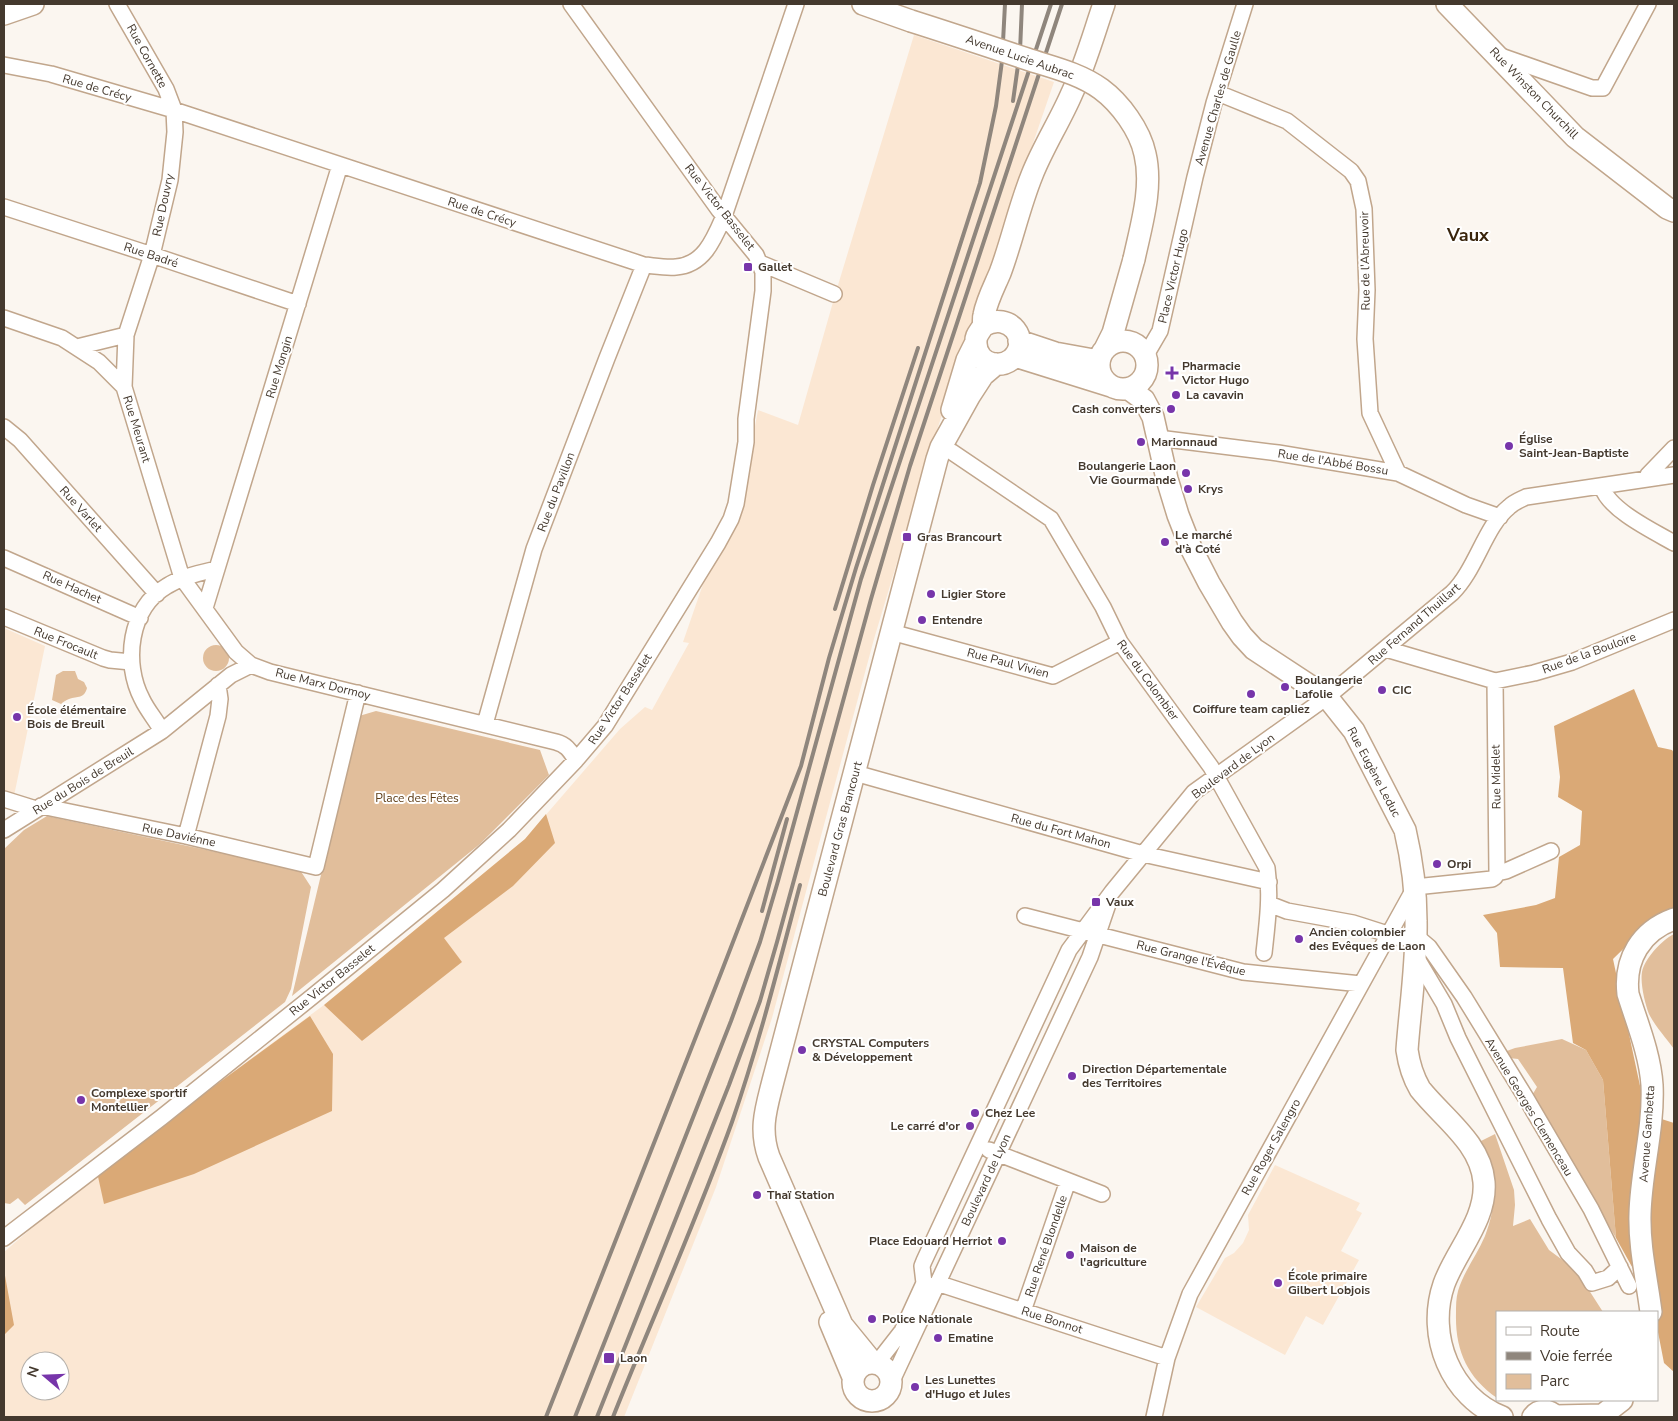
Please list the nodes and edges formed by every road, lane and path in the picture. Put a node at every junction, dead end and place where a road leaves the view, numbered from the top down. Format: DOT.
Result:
graph roads {
  1 [pos="33,4"];
  2 [pos="117,4"];
  3 [pos="571,4"];
  4 [pos="796,4"];
  5 [pos="863,4"];
  6 [pos="1104,4"];
  7 [pos="1245,4"];
  8 [pos="1447,4"];
  9 [pos="1648,4"];
  10 [pos="4,14"];
  11 [pos="1496,54"];
  12 [pos="4,64"];
  13 [pos="1218,93"];
  14 [pos="174,110"];
  15 [pos="340,165"];
  16 [pos="1191,193"];
  17 [pos="4,207"];
  18 [pos="1674,211"];
  19 [pos="724,216"];
  20 [pos="152,255"];
  21 [pos="760,263"];
  22 [pos="644,265"];
  23 [pos="1133,265"];
  24 [pos="1000,271"];
  25 [pos="834,294"];
  26 [pos="298,304"];
  27 [pos="4,318"];
  28 [pos="1005,322"];
  29 [pos="980,334"];
  30 [pos="126,335"];
  31 [pos="77,348"];
  32 [pos="1017,348"];
  33 [pos="1102,355"];
  34 [pos="996,364"];
  35 [pos="1135,375"];
  36 [pos="124,387"];
  37 [pos="4,426"];
  38 [pos="1158,438"];
  39 [pos="942,446"];
  40 [pos="1674,448"];
  41 [pos="1398,473"];
  42 [pos="1674,475"];
  43 [pos="1646,479"];
  44 [pos="1602,486"];
  45 [pos="1500,516"];
  46 [pos="1674,543"];
  47 [pos="4,558"];
  48 [pos="217,569"];
  49 [pos="182,578"];
  50 [pos="157,594"];
  51 [pos="205,608"];
  52 [pos="4,617"];
  53 [pos="140,618"];
  54 [pos="1674,620"];
  55 [pos="891,632"];
  56 [pos="1120,642"];
  57 [pos="1386,649"];
  58 [pos="130,662"];
  59 [pos="251,665"];
  60 [pos="1495,681"];
  61 [pos="218,685"];
  62 [pos="358,693"];
  63 [pos="1327,697"];
  64 [pos="485,724"];
  65 [pos="162,731"];
  66 [pos="576,760"];
  67 [pos="855,773"];
  68 [pos="1216,776"];
  69 [pos="4,799"];
  70 [pos="38,808"];
  71 [pos="4,830"];
  72 [pos="186,836"];
  73 [pos="1551,851"];
  74 [pos="1142,854"];
  75 [pos="1497,873"];
  76 [pos="1269,882"];
  77 [pos="1415,887"];
  78 [pos="1112,892"];
  79 [pos="1269,904"];
  80 [pos="1025,916"];
  81 [pos="1674,919"];
  82 [pos="1082,932"];
  83 [pos="1406,934"];
  84 [pos="1098,935"];
  85 [pos="1264,953"];
  86 [pos="1361,984"];
  87 [pos="978,1145"];
  88 [pos="998,1153"];
  89 [pos="1068,1181"];
  90 [pos="1102,1194"];
  91 [pos="792,1213"];
  92 [pos="4,1238"];
  93 [pos="1620,1267"];
  94 [pos="937,1283"];
  95 [pos="1629,1286"];
  96 [pos="1023,1311"];
  97 [pos="1651,1311"];
  98 [pos="1167,1358"];
  99 [pos="875,1363"];
  100 [pos="853,1377"];
  101 [pos="1621,1401"];
  102 [pos="879,1403"];
  103 [pos="1545,1416"];
  104 [pos="1601,1416"];
  105 [pos="1154,1417"];
  106 [pos="1502,1417"];
  107 [pos="1510,1417"];
  1 -- 10 [label="main road"];
  2 -- 14 [label="street, Rue Cornette"];
  3 -- 19 [label="street, Rue Victor Basselet"];
  4 -- 19 [label="street, Rue de Crécy"];
  5 -- 23 [label="main road, Avenue Lucie Aubrac, bridge"];
  6 -- 24 [label="main road"];
  7 -- 13 [label="street, Avenue Charles de Gaulle"];
  8 -- 11 [label="main road, Rue Winston Churchill"];
  9 -- 11 [label="street"];
  11 -- 18 [label="main road, Rue Winston Churchill"];
  12 -- 14 [label="street, Rue de Crécy"];
  13 -- 16 [label="street, Avenue Charles de Gaulle"];
  13 -- 41 [label="street, Rue de l'Abreuvoir"];
  14 -- 15 [label="street, Rue de Crécy"];
  14 -- 20 [label="street, Rue Douvry"];
  15 -- 22 [label="street, Rue de Crécy"];
  15 -- 26 [label="street, Rue Mongin"];
  16 -- 35 [label="street, Place Victor Hugo"];
  17 -- 20 [label="street, Rue Badré"];
  19 -- 21 [label="street, Rue Victor Basselet"];
  19 -- 22 [label="street, Rue de Crécy"];
  20 -- 26 [label="street, Rue Badré"];
  20 -- 30 [label="street, Rue Douvry"];
  21 -- 25 [label="street"];
  21 -- 66 [label="street, Rue Victor Basselet"];
  22 -- 64 [label="street, Rue du Pavillon"];
  23 -- 33 [label="main road, Avenue Lucie Aubrac"];
  23 -- 35 [label="main road, Avenue Lucie Aubrac"];
  24 -- 28 [label="main road"];
  24 -- 29 [label="main road"];
  26 -- 48 [label="street, Rue Mongin"];
  27 -- 31 [label="street, Rue Meurant"];
  28 -- 29 [label="main road"];
  28 -- 32 [label="main road"];
  29 -- 34 [label="main road"];
  29 -- 39 [label="main road"];
  30 -- 31 [label="street"];
  30 -- 36 [label="street, Rue Douvry"];
  31 -- 36 [label="street, Rue Meurant"];
  32 -- 33 [label="main road"];
  32 -- 34 [label="main road"];
  32 -- 35 [label="main road"];
  33 -- 35 [label="main road"];
  33 -- 35 [label="main road"];
  34 -- 39 [label="main road"];
  35 -- 38 [label="main road"];
  36 -- 49 [label="street, Rue Meurant"];
  37 -- 50 [label="street, Rue Varlet"];
  38 -- 41 [label="street, Rue de l'Abbé Bossu"];
  38 -- 63 [label="main road, Rue Eugène Leduc"];
  39 -- 55 [label="main road, Boulevard Gras Brancourt"];
  39 -- 56 [label="street, Rue du Colombier"];
  40 -- 43 [label="street"];
  41 -- 45 [label="street, Rue de l'Abbé Bossu"];
  42 -- 43 [label="street, Rue Fernand Thuillart"];
  43 -- 44 [label="street, Rue Fernand Thuillart"];
  44 -- 45 [label="street, Rue Fernand Thuillart"];
  44 -- 46 [label="street"];
  45 -- 57 [label="street, Rue Fernand Thuillart"];
  47 -- 53 [label="street, Rue Hachet"];
  48 -- 49 [label="street"];
  48 -- 51 [label="street, Rue Mongin"];
  49 -- 50 [label="street"];
  49 -- 51 [label="street"];
  50 -- 53 [label="street"];
  51 -- 59 [label="street"];
  52 -- 58 [label="street, Rue Frocault"];
  53 -- 58 [label="street"];
  54 -- 60 [label="street, Rue de la Bouloire"];
  55 -- 56 [label="street, Rue Paul Vivien"];
  55 -- 67 [label="main road, Boulevard Gras Brancourt"];
  56 -- 68 [label="street, Rue du Colombier"];
  57 -- 60 [label="street, Rue de la Bouloire"];
  57 -- 63 [label="street, Rue Fernand Thuillart"];
  58 -- 65 [label="street"];
  59 -- 61 [label="street"];
  59 -- 62 [label="street, Rue Marx Dormoy"];
  60 -- 75 [label="street, Rue Midelet"];
  61 -- 65 [label="street, Rue du Bois de Breuil"];
  61 -- 72 [label="street"];
  62 -- 64 [label="street, Rue Marx Dormoy"];
  62 -- 72 [label="street, Rue Daviénne"];
  63 -- 68 [label="street, Boulevard de Lyon"];
  63 -- 77 [label="main road, Rue Eugène Leduc"];
  64 -- 66 [label="street, Rue Marx Dormoy"];
  65 -- 70 [label="street, Rue du Bois de Breuil"];
  66 -- 92 [label="street, Rue Victor Basselet"];
  67 -- 74 [label="street, Rue du Fort Mahon"];
  67 -- 91 [label="main road, Boulevard Gras Brancourt"];
  68 -- 74 [label="street, Boulevard de Lyon"];
  68 -- 76 [label="street, Rue du Colombier"];
  69 -- 70 [label="street, Rue Daviénne"];
  70 -- 71 [label="street, Rue du Bois de Breuil"];
  70 -- 72 [label="street, Rue Daviénne"];
  73 -- 75 [label="street"];
  74 -- 76 [label="street, Rue du Fort Mahon"];
  74 -- 78 [label="street, Boulevard de Lyon"];
  75 -- 77 [label="street"];
  76 -- 79 [label="street, Rue du Colombier"];
  77 -- 83 [label="main road, Rue Eugène Leduc"];
  78 -- 82 [label="street, Boulevard de Lyon"];
  78 -- 84 [label="street, Boulevard de Lyon"];
  79 -- 83 [label="street"];
  79 -- 85 [label="street, Rue du Colombier"];
  80 -- 82 [label="street"];
  81 -- 97 [label="main road, Avenue Gambetta"];
  82 -- 84 [label="street, Rue Grange l'Évêque"];
  82 -- 87 [label="street, Boulevard de Lyon"];
  83 -- 86 [label="street, Rue Roger Salengro"];
  83 -- 93 [label="street, Avenue Georges Clemenceau"];
  83 -- 93 [label="street, Avenue Georges Clemenceau"];
  83 -- 106 [label="main road, Rue Eugène Leduc"];
  84 -- 86 [label="street, Rue Grange l'Évêque"];
  84 -- 88 [label="street, Boulevard de Lyon"];
  86 -- 98 [label="street, Rue Roger Salengro"];
  87 -- 88 [label="street"];
  87 -- 99 [label="street, Boulevard de Lyon"];
  88 -- 89 [label="street"];
  88 -- 94 [label="street, Boulevard de Lyon"];
  89 -- 90 [label="street"];
  89 -- 96 [label="street, Rue René Blondelle"];
  91 -- 99 [label="main road, Boulevard Gras Brancourt"];
  91 -- 100 [label="main road, Boulevard Gras Brancourt"];
  93 -- 95 [label="street, Avenue Georges Clemenceau"];
  94 -- 96 [label="street, Rue Bonnot"];
  94 -- 102 [label="street, Boulevard de Lyon"];
  96 -- 98 [label="street, Rue Bonnot"];
  98 -- 105 [label="street, Rue Roger Salengro"];
  99 -- 100 [label="main road"];
  99 -- 102 [label="main road"];
  100 -- 102 [label="main road"];
  101 -- 104 [label="main road"];
  103 -- 104 [label="main road"];
  103 -- 107 [label="main road"];
}
